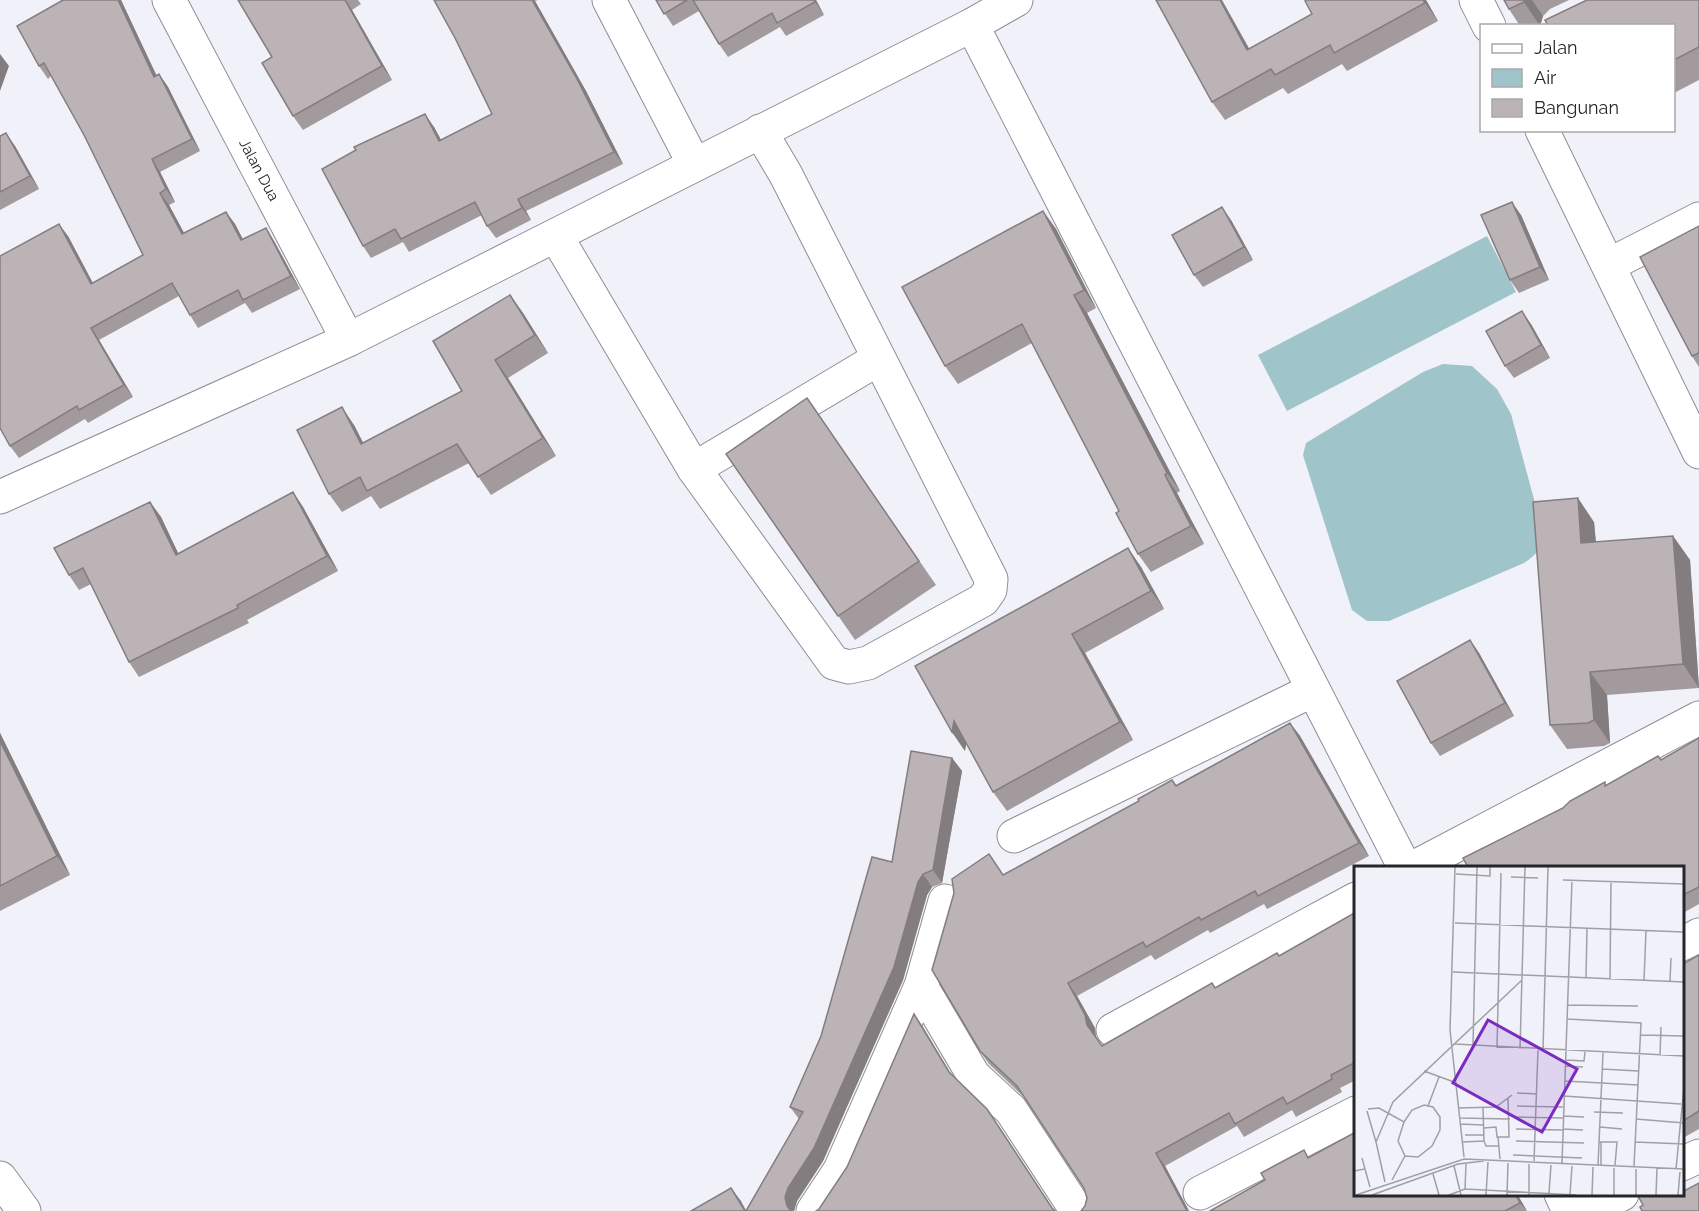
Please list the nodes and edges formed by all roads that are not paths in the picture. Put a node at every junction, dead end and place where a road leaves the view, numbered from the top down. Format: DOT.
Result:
graph roads {
  1 [pos="169,0"];
  2 [pos="609,0"];
  3 [pos="1016,0"];
  4 [pos="1476,0"];
  5 [pos="1488,24"];
  6 [pos="972,25"];
  7 [pos="760,131"];
  8 [pos="1543,132"];
  9 [pos="694,164"];
  10 [pos="1699,219"];
  11 [pos="556,236"];
  12 [pos="1609,264"];
  13 [pos="348,340"];
  14 [pos="878,359"];
  15 [pos="1699,452"];
  16 [pos="694,469"];
  17 [pos="0,497"];
  18 [pos="1313,690"];
  19 [pos="1699,718"];
  20 [pos="1014,836"];
  21 [pos="1404,866"];
  22 [pos="1415,866"];
  23 [pos="1354,899"];
  24 [pos="945,901"];
  25 [pos="1699,935"];
  26 [pos="1684,943"];
  27 [pos="921,986"];
  28 [pos="1113,1030"];
  29 [pos="1354,1114"];
  30 [pos="1699,1156"];
  31 [pos="1684,1164"];
  32 [pos="0,1179"];
  33 [pos="1200,1192"];
  34 [pos="1562,1196"];
  35 [pos="1618,1196"];
  36 [pos="24,1211"];
  37 [pos="813,1211"];
  38 [pos="1077,1211"];
  39 [pos="1569,1211"];
  40 [pos="1590,1211"];
  1 -- 13 [label="street, Jalan Dua"];
  2 -- 9 [label="street"];
  3 -- 6 [label="street"];
  4 -- 5 [label="street"];
  6 -- 7 [label="street"];
  6 -- 18 [label="street"];
  7 -- 9 [label="street"];
  7 -- 14 [label="street"];
  8 -- 12 [label="street"];
  9 -- 11 [label="street"];
  10 -- 12 [label="street"];
  11 -- 13 [label="street"];
  11 -- 16 [label="street"];
  12 -- 15 [label="street"];
  13 -- 17 [label="street"];
  14 -- 16 [label="street"];
  14 -- 16 [label="street"];
  18 -- 20 [label="street"];
  18 -- 21 [label="street"];
  19 -- 22 [label="street"];
  23 -- 28 [label="street"];
  24 -- 27 [label="street"];
  25 -- 26 [label="street"];
  27 -- 37 [label="street"];
  27 -- 38 [label="street"];
  29 -- 33 [label="street"];
  30 -- 31 [label="street"];
  32 -- 36 [label="street"];
  34 -- 39 [label="street"];
  35 -- 40 [label="street"];
}
